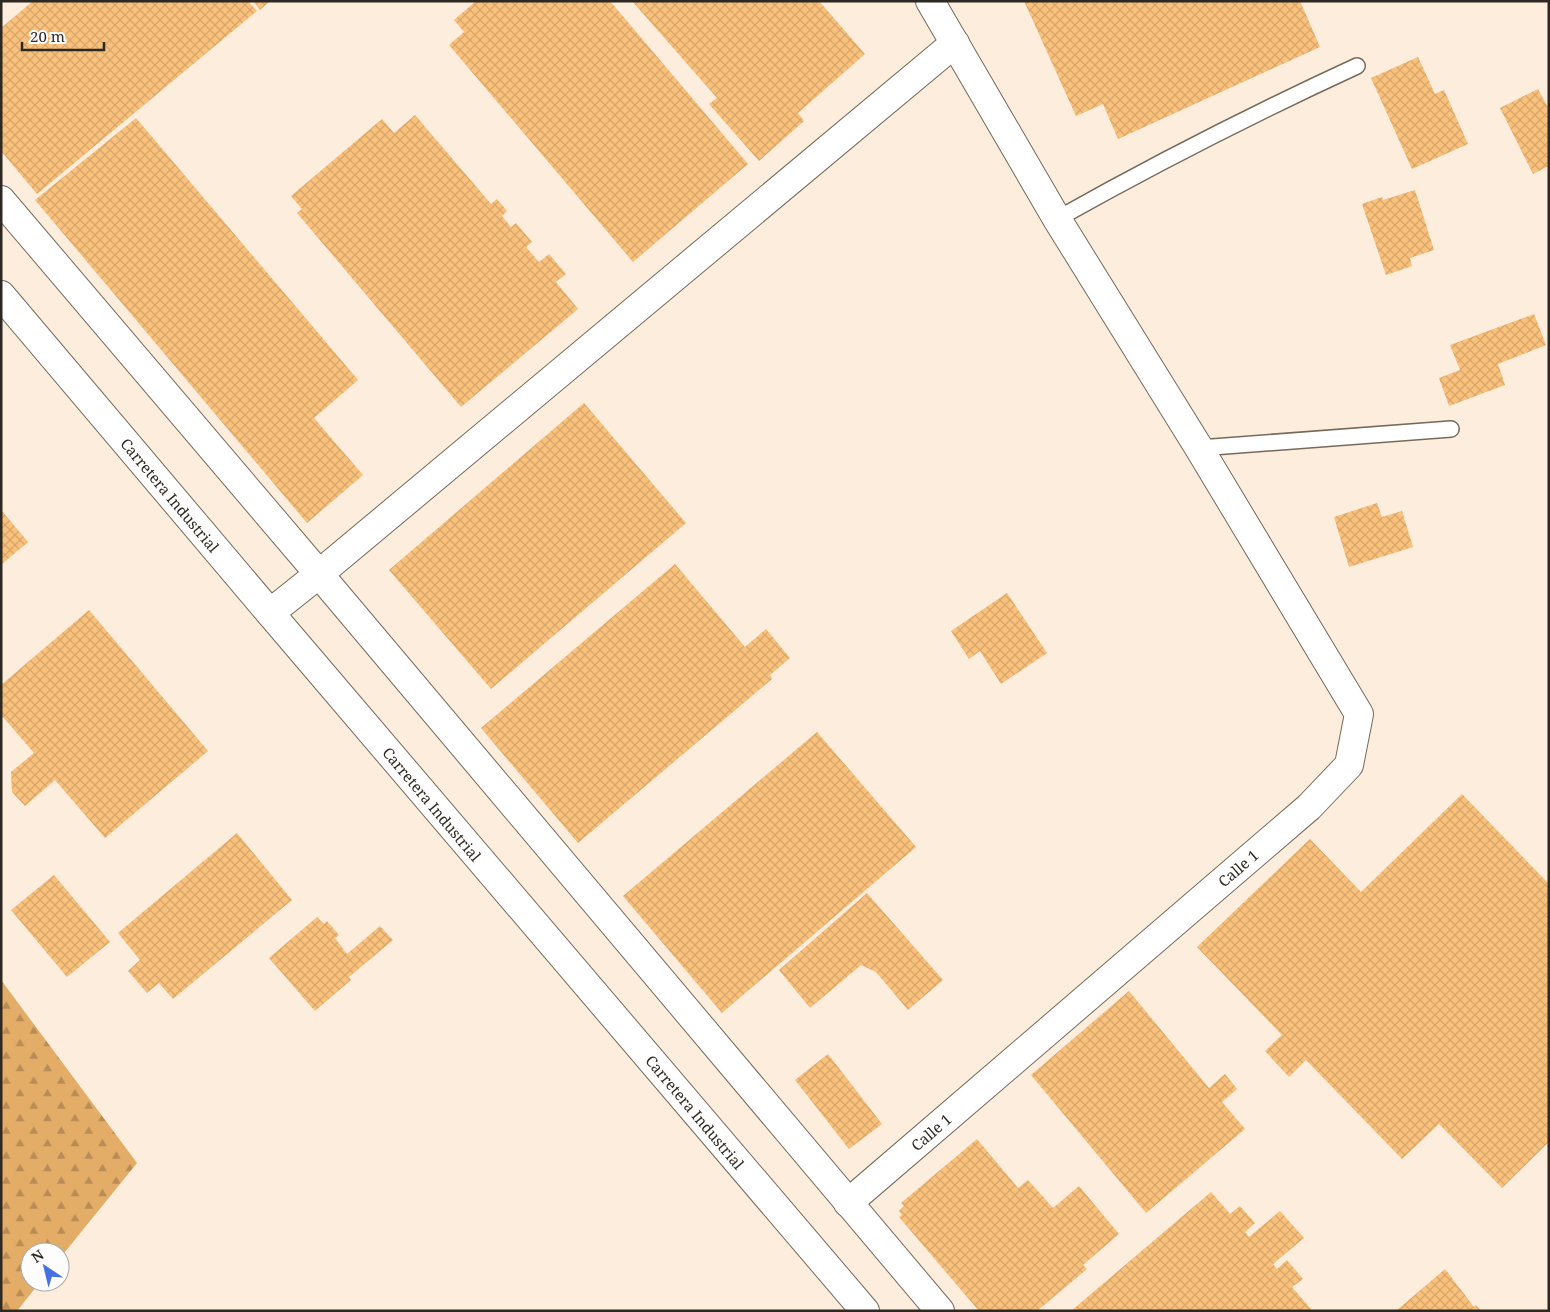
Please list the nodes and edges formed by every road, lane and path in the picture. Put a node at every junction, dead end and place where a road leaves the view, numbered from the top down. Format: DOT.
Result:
graph roads {
  1 [pos="930,1"];
  2 [pos="955,43"];
  3 [pos="1358,66"];
  4 [pos="1,200"];
  5 [pos="1057,219"];
  6 [pos="1,295"];
  7 [pos="1451,429"];
  8 [pos="1199,448"];
  9 [pos="320,574"];
  10 [pos="270,613"];
  11 [pos="848,1203"];
  12 [pos="865,1311"];
  13 [pos="940,1311"];
  1 -- 2 [label="street, Calle 1"];
  2 -- 5 [label="street, Calle 1"];
  2 -- 9 [label="street"];
  3 -- 5 [label="lane"];
  4 -- 9 [label="street"];
  5 -- 8 [label="street, Calle 1"];
  6 -- 10 [label="street, Carretera Industrial"];
  7 -- 8 [label="lane"];
  8 -- 11 [label="street, Calle 1"];
  9 -- 10 [label="street"];
  9 -- 11 [label="street"];
  10 -- 12 [label="street, Carretera Industrial"];
  11 -- 13 [label="street"];
}
